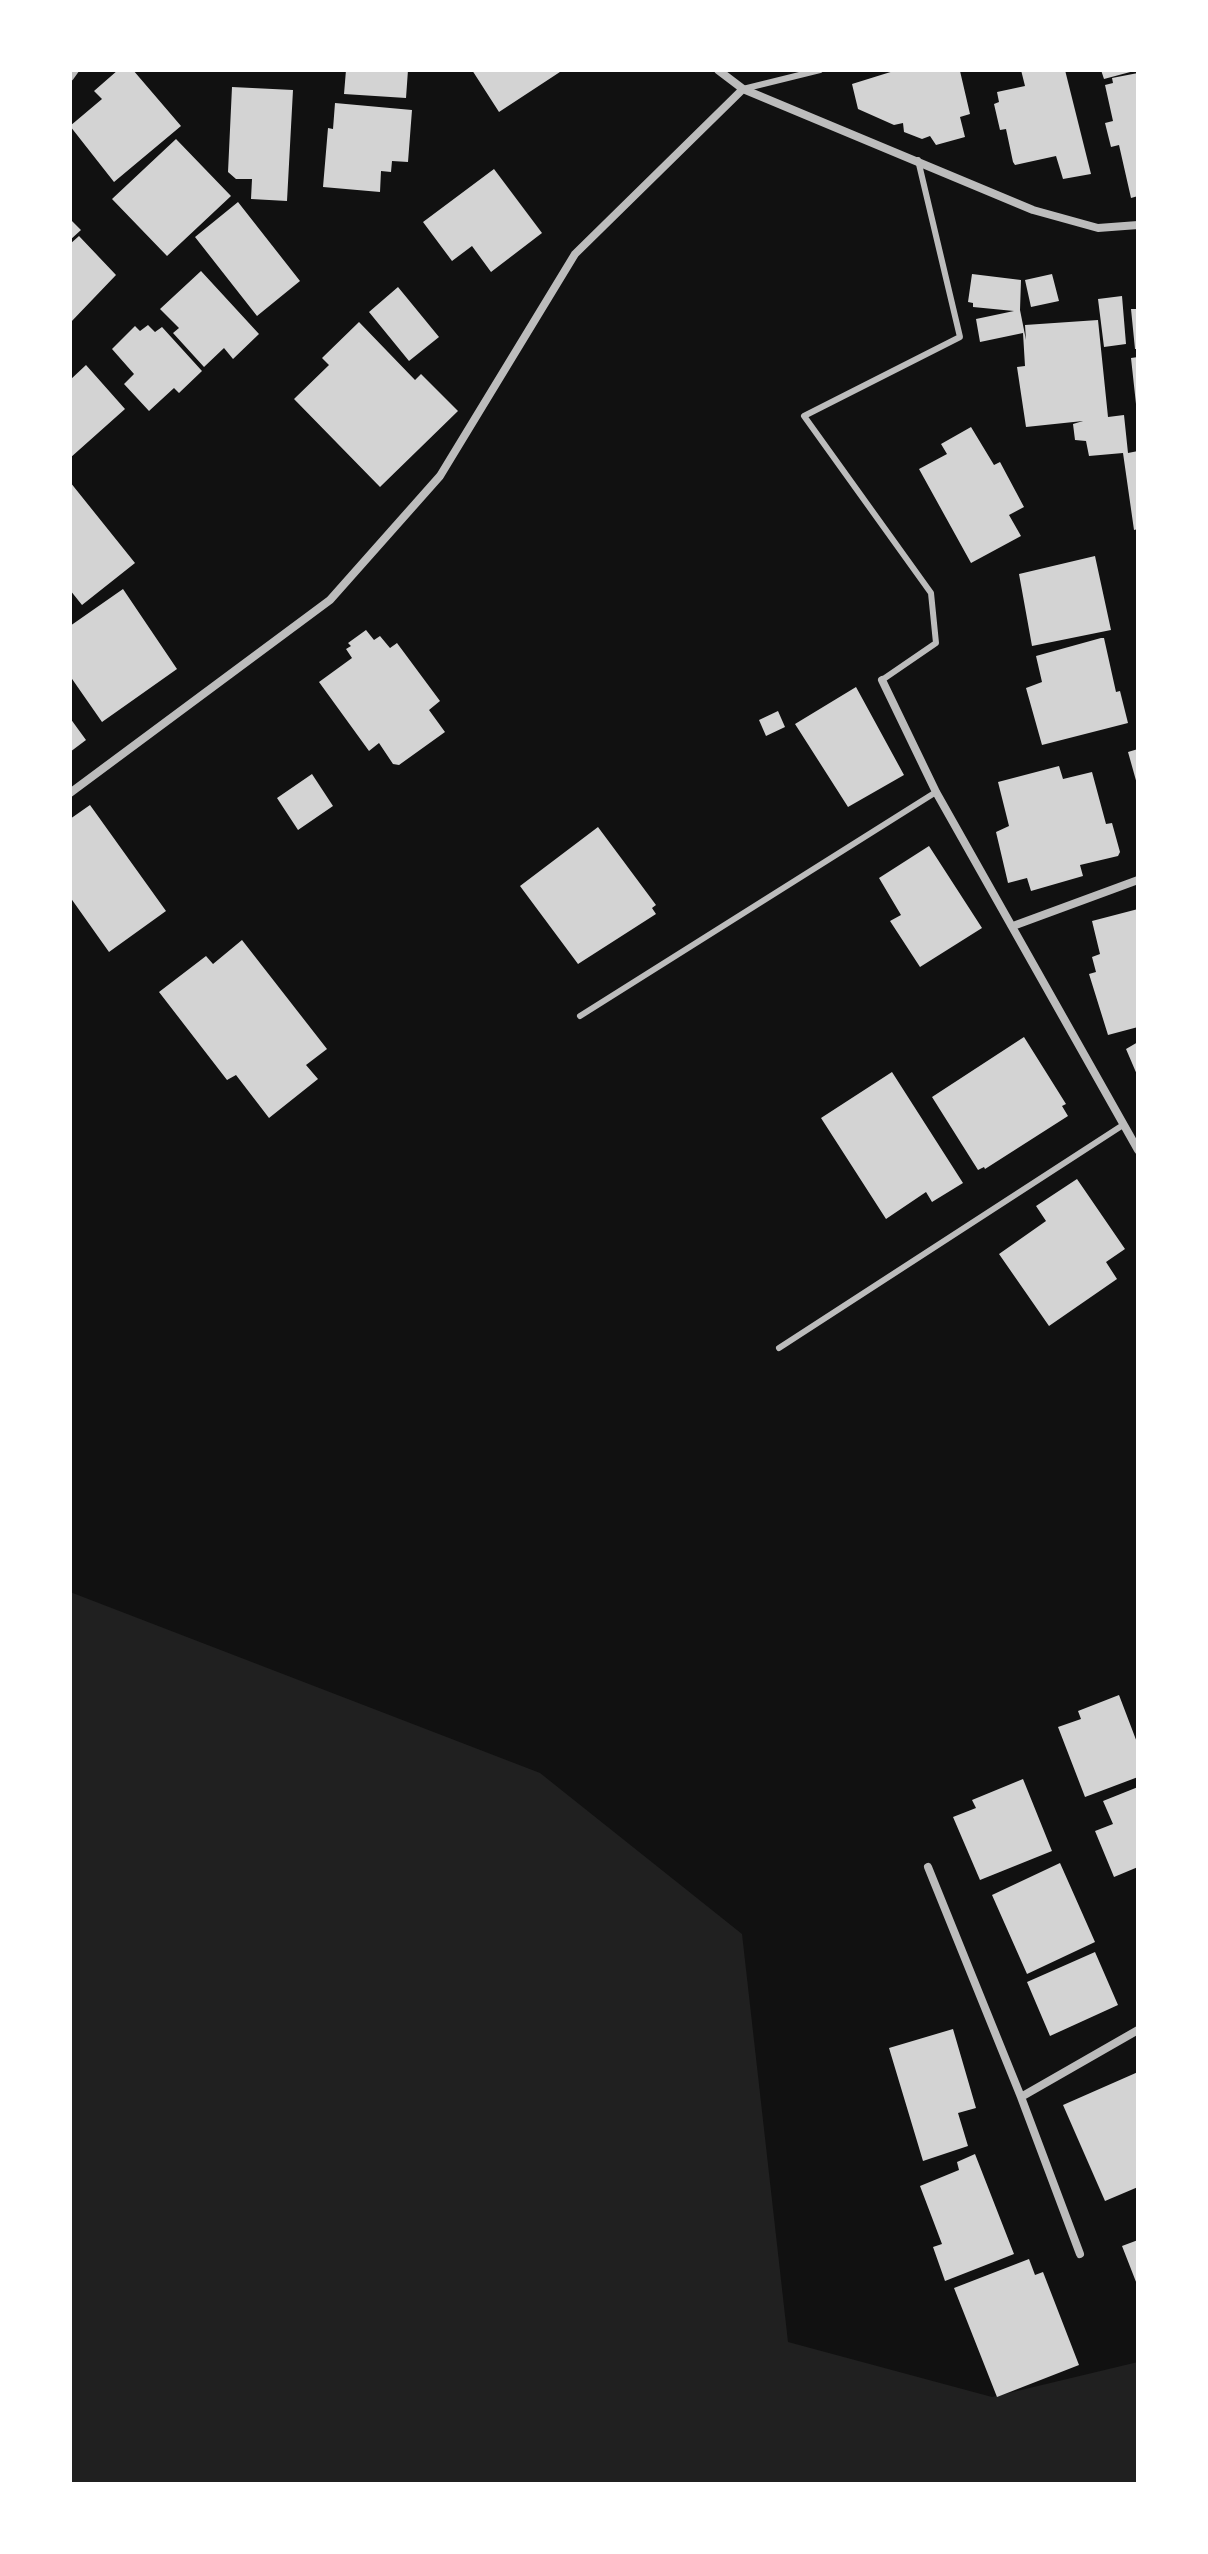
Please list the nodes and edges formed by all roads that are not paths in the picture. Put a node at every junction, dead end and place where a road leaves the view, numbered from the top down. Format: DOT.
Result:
graph roads {
  1 [pos="75,70"];
  2 [pos="718,70"];
  3 [pos="820,70"];
  4 [pos="70,77"];
  5 [pos="743,89"];
  6 [pos="918,160"];
  7 [pos="1138,225"];
  8 [pos="882,680"];
  9 [pos="936,792"];
  10 [pos="70,793"];
  11 [pos="1138,880"];
  12 [pos="1013,926"];
  13 [pos="580,1016"];
  14 [pos="1123,1125"];
  15 [pos="1138,1150"];
  16 [pos="779,1348"];
  17 [pos="928,1867"];
  18 [pos="1138,2030"];
  19 [pos="1021,2097"];
  20 [pos="1080,2254"];
  1 -- 4 [label="street"];
  2 -- 5 [label="street"];
  3 -- 5 [label="lane"];
  5 -- 6 [label="street"];
  5 -- 10 [label="street"];
  6 -- 7 [label="street"];
  6 -- 8 [label="lane"];
  8 -- 9 [label="street"];
  9 -- 12 [label="street"];
  9 -- 13 [label="lane"];
  11 -- 12 [label="street"];
  12 -- 14 [label="street"];
  14 -- 15 [label="street"];
  14 -- 16 [label="lane"];
  17 -- 19 [label="street"];
  18 -- 19 [label="street"];
  19 -- 20 [label="street"];
}
